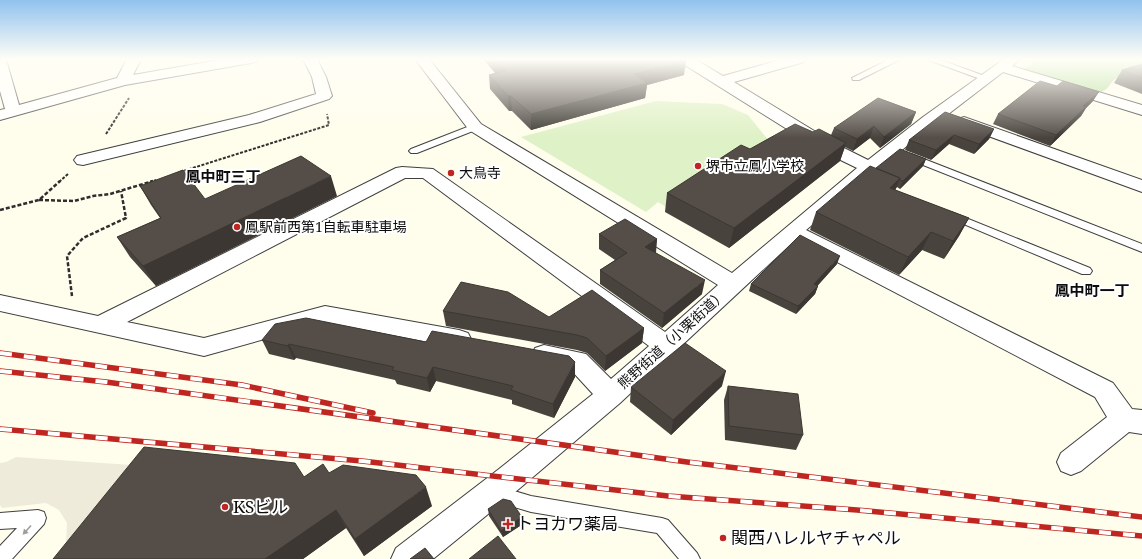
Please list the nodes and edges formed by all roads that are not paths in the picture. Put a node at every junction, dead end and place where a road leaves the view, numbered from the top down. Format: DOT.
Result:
graph roads {
  1 [pos="3,85"];
  2 [pos="109,85"];
  3 [pos="321,85"];
  4 [pos="442,85"];
  5 [pos="729,85"];
  6 [pos="976,85"];
  7 [pos="1070,85"];
  8 [pos="1142,110"];
  9 [pos="7,113"];
  10 [pos="937,113"];
  11 [pos="475,127"];
  12 [pos="891,149"];
  13 [pos="414,151"];
  14 [pos="83,160"];
  15 [pos="867,175"];
  16 [pos="1142,186"];
  17 [pos="939,210"];
  18 [pos="793,231"];
  19 [pos="1142,248"];
  20 [pos="1086,271"];
  21 [pos="734,284"];
  22 [pos="0,303"];
  23 [pos="100,325"];
  24 [pos="478,343"];
  25 [pos="666,345"];
  26 [pos="524,352"];
  27 [pos="611,395"];
  28 [pos="1133,421"];
  29 [pos="1071,462"];
  30 [pos="494,493"];
  31 [pos="0,521"];
  32 [pos="0,559"];
  33 [pos="407,559"];
  34 [pos="691,559"];
  1 -- 9 [label="street"];
  2 -- 9 [label="street"];
  3 -- 14 [label="street"];
  4 -- 11 [label="street"];
  5 -- 15 [label="street"];
  6 -- 10 [label="street, 熊野街道（小栗街道）"];
  7 -- 8 [label="street"];
  10 -- 12 [label="street, 熊野街道（小栗街道）"];
  10 -- 16 [label="street"];
  11 -- 13 [label="lane"];
  11 -- 21 [label="street"];
  12 -- 15 [label="street, 熊野街道（小栗街道）"];
  12 -- 19 [label="lane"];
  15 -- 18 [label="street, 熊野街道（小栗街道）"];
  17 -- 20 [label="lane"];
  18 -- 21 [label="street, 熊野街道（小栗街道）"];
  18 -- 28 [label="street"];
  21 -- 25 [label="street, 熊野街道（小栗街道）"];
  22 -- 23 [label="street"];
  23 -- 24 [label="street"];
  23 -- 25 [label="street"];
  25 -- 27 [label="street, 熊野街道（小栗街道）"];
  26 -- 27 [label="street"];
  27 -- 30 [label="street, 熊野街道（小栗街道）"];
  28 -- 29 [label="street"];
  30 -- 33 [label="street"];
  30 -- 34 [label="lane"];
  31 -- 32 [label="lane, one-way"];
}
